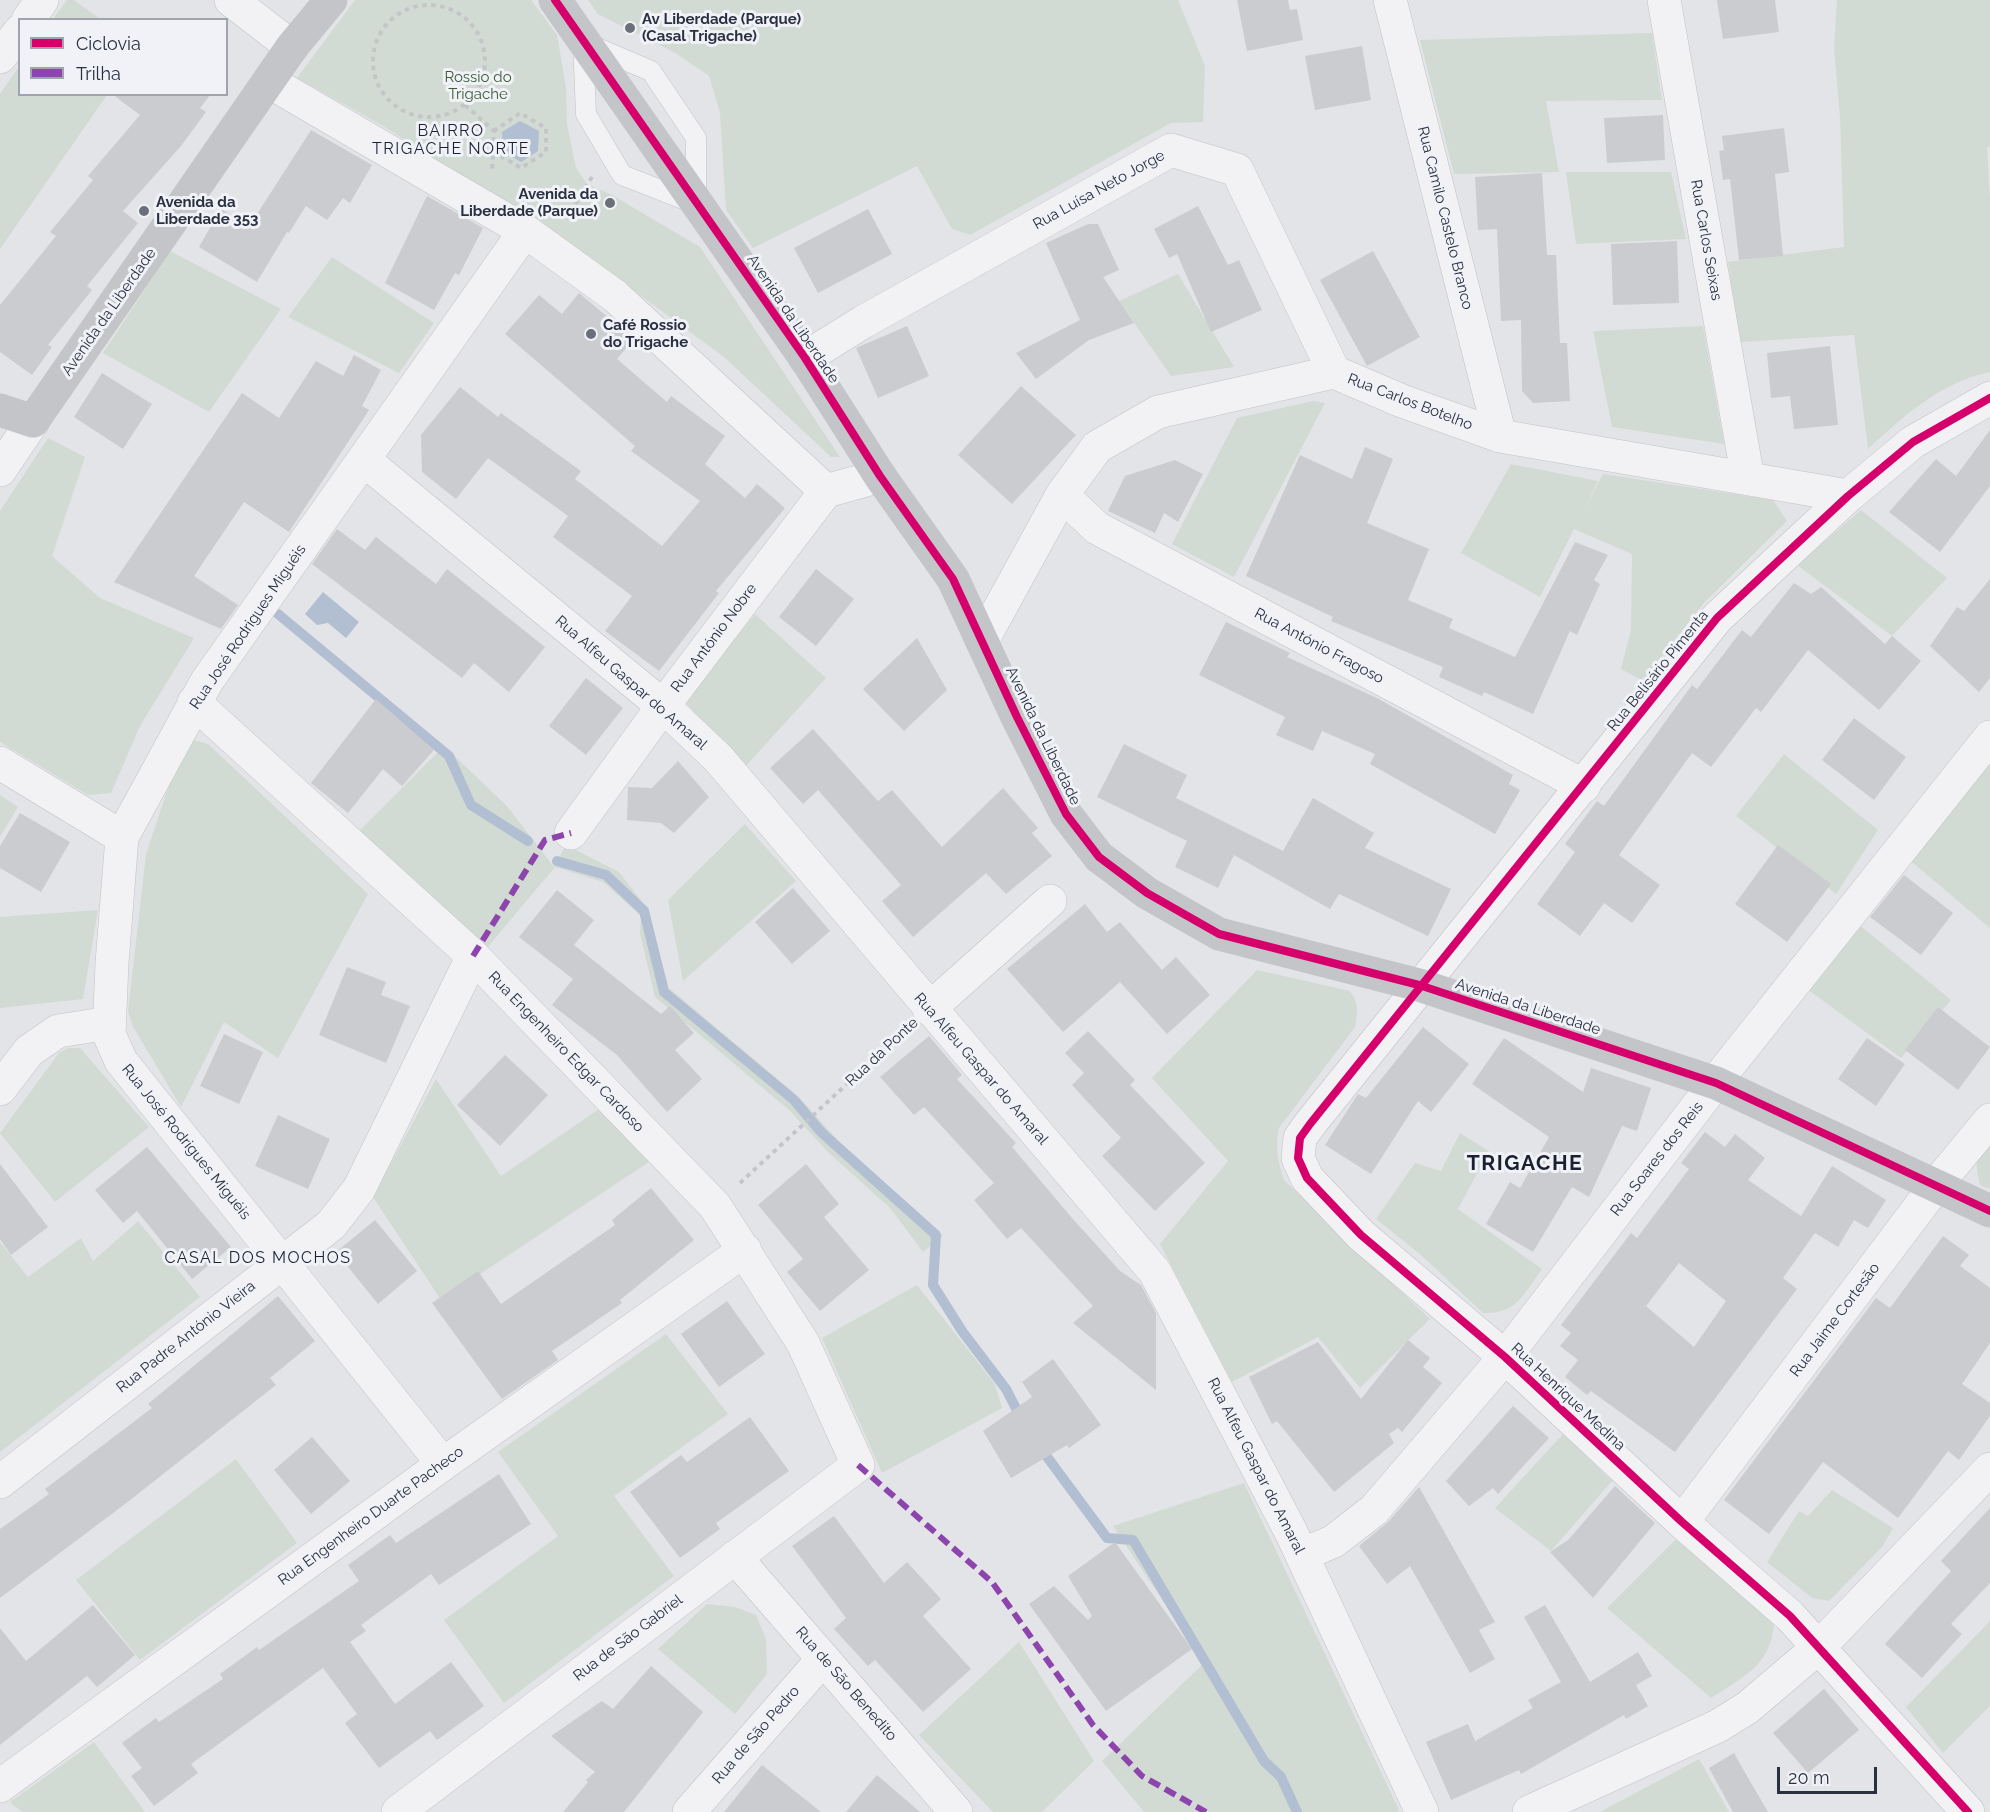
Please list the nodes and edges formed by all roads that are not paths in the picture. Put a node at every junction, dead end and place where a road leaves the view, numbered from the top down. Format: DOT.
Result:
graph roads {
  1 [pos="42,0"];
  2 [pos="231,0"];
  3 [pos="331,0"];
  4 [pos="555,0"];
  5 [pos="1390,0"];
  6 [pos="1664,0"];
  7 [pos="29,18"];
  8 [pos="18,34"];
  9 [pos="582,42"];
  10 [pos="292,47"];
  11 [pos="0,57"];
  12 [pos="270,82"];
  13 [pos="696,204"];
  14 [pos="537,239"];
  15 [pos="805,358"];
  16 [pos="1334,372"];
  17 [pos="1990,398"];
  18 [pos="0,411"];
  19 [pos="33,421"];
  20 [pos="1500,436"];
  21 [pos="364,460"];
  22 [pos="0,470"];
  23 [pos="880,476"];
  24 [pos="1748,479"];
  25 [pos="826,491"];
  26 [pos="1062,495"];
  27 [pos="1848,496"];
  28 [pos="982,641"];
  29 [pos="194,702"];
  30 [pos="663,706"];
  31 [pos="1990,737"];
  32 [pos="0,763"];
  33 [pos="1584,786"];
  34 [pos="571,833"];
  35 [pos="122,837"];
  36 [pos="1050,901"];
  37 [pos="473,956"];
  38 [pos="1419,985"];
  39 [pos="929,1009"];
  40 [pos="110,1023"];
  41 [pos="1716,1083"];
  42 [pos="0,1089"];
  43 [pos="1990,1120"];
  44 [pos="1937,1184"];
  45 [pos="1990,1211"];
  46 [pos="746,1250"];
  47 [pos="282,1262"];
  48 [pos="1505,1357"];
  49 [pos="443,1464"];
  50 [pos="858,1465"];
  51 [pos="1990,1469"];
  52 [pos="0,1482"];
  53 [pos="1682,1522"];
  54 [pos="1302,1555"];
  55 [pos="735,1557"];
  56 [pos="1819,1647"];
  57 [pos="823,1659"];
  58 [pos="0,1786"];
  59 [pos="398,1812"];
  60 [pos="689,1812"];
  61 [pos="956,1812"];
  62 [pos="1422,1812"];
  63 [pos="1529,1812"];
  64 [pos="1968,1812"];
  1 -- 7 [label="street"];
  2 -- 10 [label="street"];
  3 -- 10 [label="street, Avenida da Liberdade"];
  4 -- 9 [label="street, Avenida da Liberdade"];
  5 -- 20 [label="street, Rua Camilo Castelo Branco"];
  6 -- 24 [label="street, Rua Carlos Seixas"];
  8 -- 11 [label="street"];
  9 -- 13 [label="street, Avenida da Liberdade"];
  9 -- 13 [label="lane"];
  10 -- 12 [label="street, Avenida da Liberdade"];
  12 -- 14 [label="street"];
  12 -- 19 [label="street, Avenida da Liberdade"];
  13 -- 15 [label="street, Avenida da Liberdade"];
  14 -- 21 [label="street, Rua José Rodrigues Miguéis"];
  14 -- 25 [label="street"];
  15 -- 16 [label="street, Rua Luísa Neto Jorge"];
  15 -- 23 [label="street, Avenida da Liberdade"];
  16 -- 20 [label="street, Rua Carlos Botelho"];
  16 -- 26 [label="street, Rua Carlos Botelho"];
  17 -- 27 [label="street, Rua Belisário Pimenta"];
  18 -- 19 [label="street"];
  19 -- 22 [label="street"];
  20 -- 24 [label="street, Rua Carlos Botelho"];
  21 -- 29 [label="street, Rua José Rodrigues Miguéis"];
  21 -- 30 [label="street, Rua Alfeu Gaspar do Amaral"];
  23 -- 25 [label="street"];
  23 -- 28 [label="street, Avenida da Liberdade"];
  24 -- 27 [label="street, Rua Carlos Botelho"];
  25 -- 30 [label="street, Rua António Nobre"];
  26 -- 28 [label="street, Rua Carlos Botelho"];
  26 -- 33 [label="street, Rua António Fragoso"];
  27 -- 33 [label="street, Rua Belisário Pimenta"];
  28 -- 38 [label="street, Avenida da Liberdade"];
  29 -- 35 [label="street, Rua José Rodrigues Miguéis"];
  29 -- 37 [label="street, Rua Engenheiro Edgar Cardoso"];
  30 -- 34 [label="street, Rua António Nobre"];
  30 -- 39 [label="street, Rua Alfeu Gaspar do Amaral"];
  31 -- 41 [label="street, Rua Soares dos Reis"];
  32 -- 35 [label="street"];
  33 -- 38 [label="street, Rua Belisário Pimenta"];
  35 -- 40 [label="street, Rua José Rodrigues Miguéis"];
  36 -- 39 [label="street, Rua da Ponte"];
  37 -- 46 [label="street, Rua Engenheiro Edgar Cardoso"];
  37 -- 47 [label="street, Rua Padre António Vieira"];
  38 -- 41 [label="street, Avenida da Liberdade"];
  38 -- 48 [label="street, Rua Henrique Medina"];
  39 -- 54 [label="street, Rua Alfeu Gaspar do Amaral"];
  40 -- 42 [label="street"];
  40 -- 47 [label="street, Rua José Rodrigues Miguéis"];
  41 -- 44 [label="street, Avenida da Liberdade"];
  41 -- 48 [label="street, Rua Soares dos Reis"];
  43 -- 44 [label="street, Rua Jaime Cortesão"];
  44 -- 45 [label="street, Avenida da Liberdade"];
  44 -- 53 [label="street, Rua Jaime Cortesão"];
  46 -- 49 [label="street, Rua Engenheiro Duarte Pacheco"];
  46 -- 50 [label="street, Rua Engenheiro Edgar Cardoso"];
  47 -- 49 [label="street, Rua José Rodrigues Miguéis"];
  47 -- 52 [label="street, Rua Padre António Vieira"];
  48 -- 53 [label="street, Rua Henrique Medina"];
  48 -- 54 [label="street, Rua Soares dos Reis"];
  49 -- 58 [label="street, Rua Engenheiro Duarte Pacheco"];
  50 -- 55 [label="street, Rua de São Gabriel"];
  51 -- 56 [label="street"];
  53 -- 56 [label="street, Rua Henrique Medina"];
  54 -- 62 [label="street, Rua Alfeu Gaspar do Amaral"];
  55 -- 57 [label="street, Rua de São Benedito"];
  55 -- 59 [label="street, Rua de São Gabriel"];
  56 -- 63 [label="street"];
  56 -- 64 [label="street, Rua Henrique Medina"];
  57 -- 60 [label="street, Rua de São Pedro"];
  57 -- 61 [label="street, Rua de São Benedito"];
}
